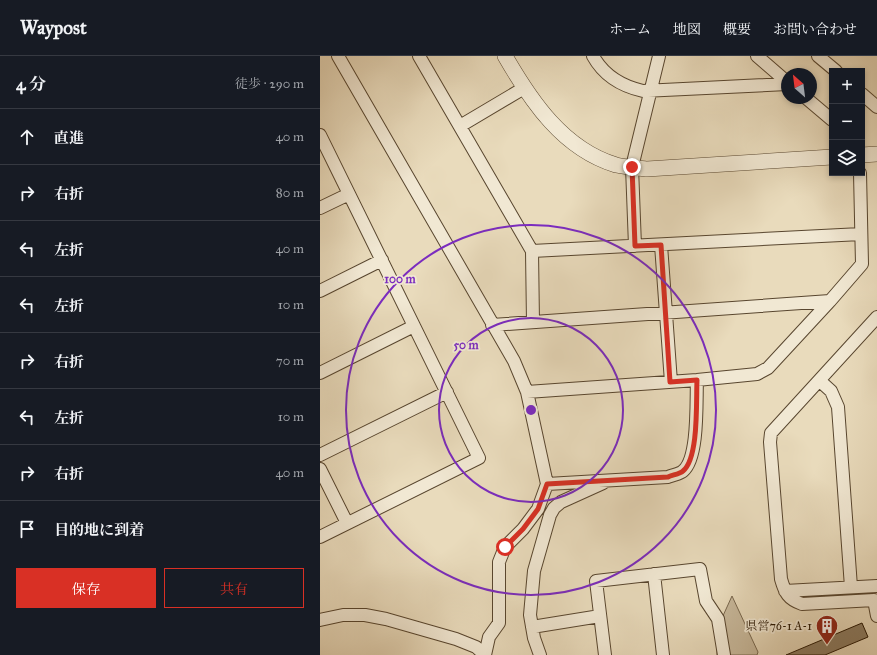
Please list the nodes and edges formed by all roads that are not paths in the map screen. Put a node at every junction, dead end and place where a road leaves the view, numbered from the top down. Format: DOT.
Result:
graph roads {
  1 [pos="338,56"];
  2 [pos="419,56"];
  3 [pos="505,56"];
  4 [pos="593,56"];
  5 [pos="659,56"];
  6 [pos="757,56"];
  7 [pos="818,56"];
  8 [pos="832,68"];
  9 [pos="781,78"];
  10 [pos="781,83"];
  11 [pos="524,88"];
  12 [pos="650,92"];
  13 [pos="865,97"];
  14 [pos="813,104"];
  15 [pos="877,107"];
  16 [pos="829,117"];
  17 [pos="460,126"];
  18 [pos="320,135"];
  19 [pos="865,154"];
  20 [pos="877,154"];
  21 [pos="829,156"];
  22 [pos="632,167"];
  23 [pos="860,176"];
  24 [pos="349,194"];
  25 [pos="320,208"];
  26 [pos="861,234"];
  27 [pos="661,245"];
  28 [pos="635,246"];
  29 [pos="532,251"];
  30 [pos="382,260"];
  31 [pos="320,291"];
  32 [pos="830,301"];
  33 [pos="666,313"];
  34 [pos="533,322"];
  35 [pos="875,323"];
  36 [pos="492,325"];
  37 [pos="414,326"];
  38 [pos="320,373"];
  39 [pos="697,380"];
  40 [pos="820,381"];
  41 [pos="670,382"];
  42 [pos="447,392"];
  43 [pos="527,392"];
  44 [pos="320,455"];
  45 [pos="320,469"];
  46 [pos="610,480"];
  47 [pos="547,484"];
  48 [pos="347,523"];
  49 [pos="320,537"];
  50 [pos="654,574"];
  51 [pos="877,586"];
  52 [pos="851,588"];
  53 [pos="785,591"];
  54 [pos="600,616"];
  55 [pos="877,616"];
  56 [pos="320,620"];
  57 [pos="532,627"];
  58 [pos="485,655"];
  59 [pos="540,655"];
  60 [pos="605,655"];
  61 [pos="663,655"];
  62 [pos="724,655"];
  1 -- 36 [label="street"];
  2 -- 17 [label="street"];
  3 -- 11 [label="street"];
  4 -- 12 [label="street"];
  5 -- 12 [label="street"];
  6 -- 9 [label="street"];
  7 -- 8 [label="street"];
  10 -- 12 [label="street"];
  11 -- 17 [label="street"];
  11 -- 22 [label="street"];
  12 -- 22 [label="street"];
  13 -- 15 [label="street"];
  14 -- 16 [label="street"];
  17 -- 29 [label="street"];
  18 -- 24 [label="street"];
  19 -- 20 [label="street"];
  21 -- 22 [label="street"];
  22 -- 28 [label="street"];
  23 -- 26 [label="street"];
  24 -- 25 [label="street"];
  24 -- 30 [label="street"];
  26 -- 27 [label="street"];
  26 -- 32 [label="street"];
  27 -- 28 [label="street"];
  27 -- 33 [label="street"];
  28 -- 29 [label="street"];
  29 -- 34 [label="street"];
  30 -- 31 [label="street"];
  30 -- 37 [label="street"];
  32 -- 33 [label="street"];
  32 -- 39 [label="street"];
  33 -- 34 [label="street"];
  33 -- 41 [label="street"];
  34 -- 36 [label="street"];
  35 -- 40 [label="street"];
  36 -- 43 [label="street"];
  37 -- 38 [label="street"];
  37 -- 42 [label="street"];
  39 -- 41 [label="street"];
  39 -- 46 [label="street"];
  40 -- 52 [label="street"];
  40 -- 53 [label="street"];
  41 -- 43 [label="street"];
  42 -- 44 [label="street"];
  42 -- 48 [label="street"];
  43 -- 47 [label="street"];
  45 -- 48 [label="street"];
  46 -- 47 [label="street"];
  46 -- 57 [label="street"];
  47 -- 58 [label="street"];
  48 -- 49 [label="street"];
  50 -- 54 [label="street"];
  50 -- 61 [label="street"];
  50 -- 62 [label="street"];
  51 -- 52 [label="street"];
  52 -- 53 [label="street"];
  53 -- 55 [label="street"];
  54 -- 57 [label="street"];
  54 -- 60 [label="street"];
  56 -- 58 [label="street"];
  57 -- 59 [label="street"];
}
